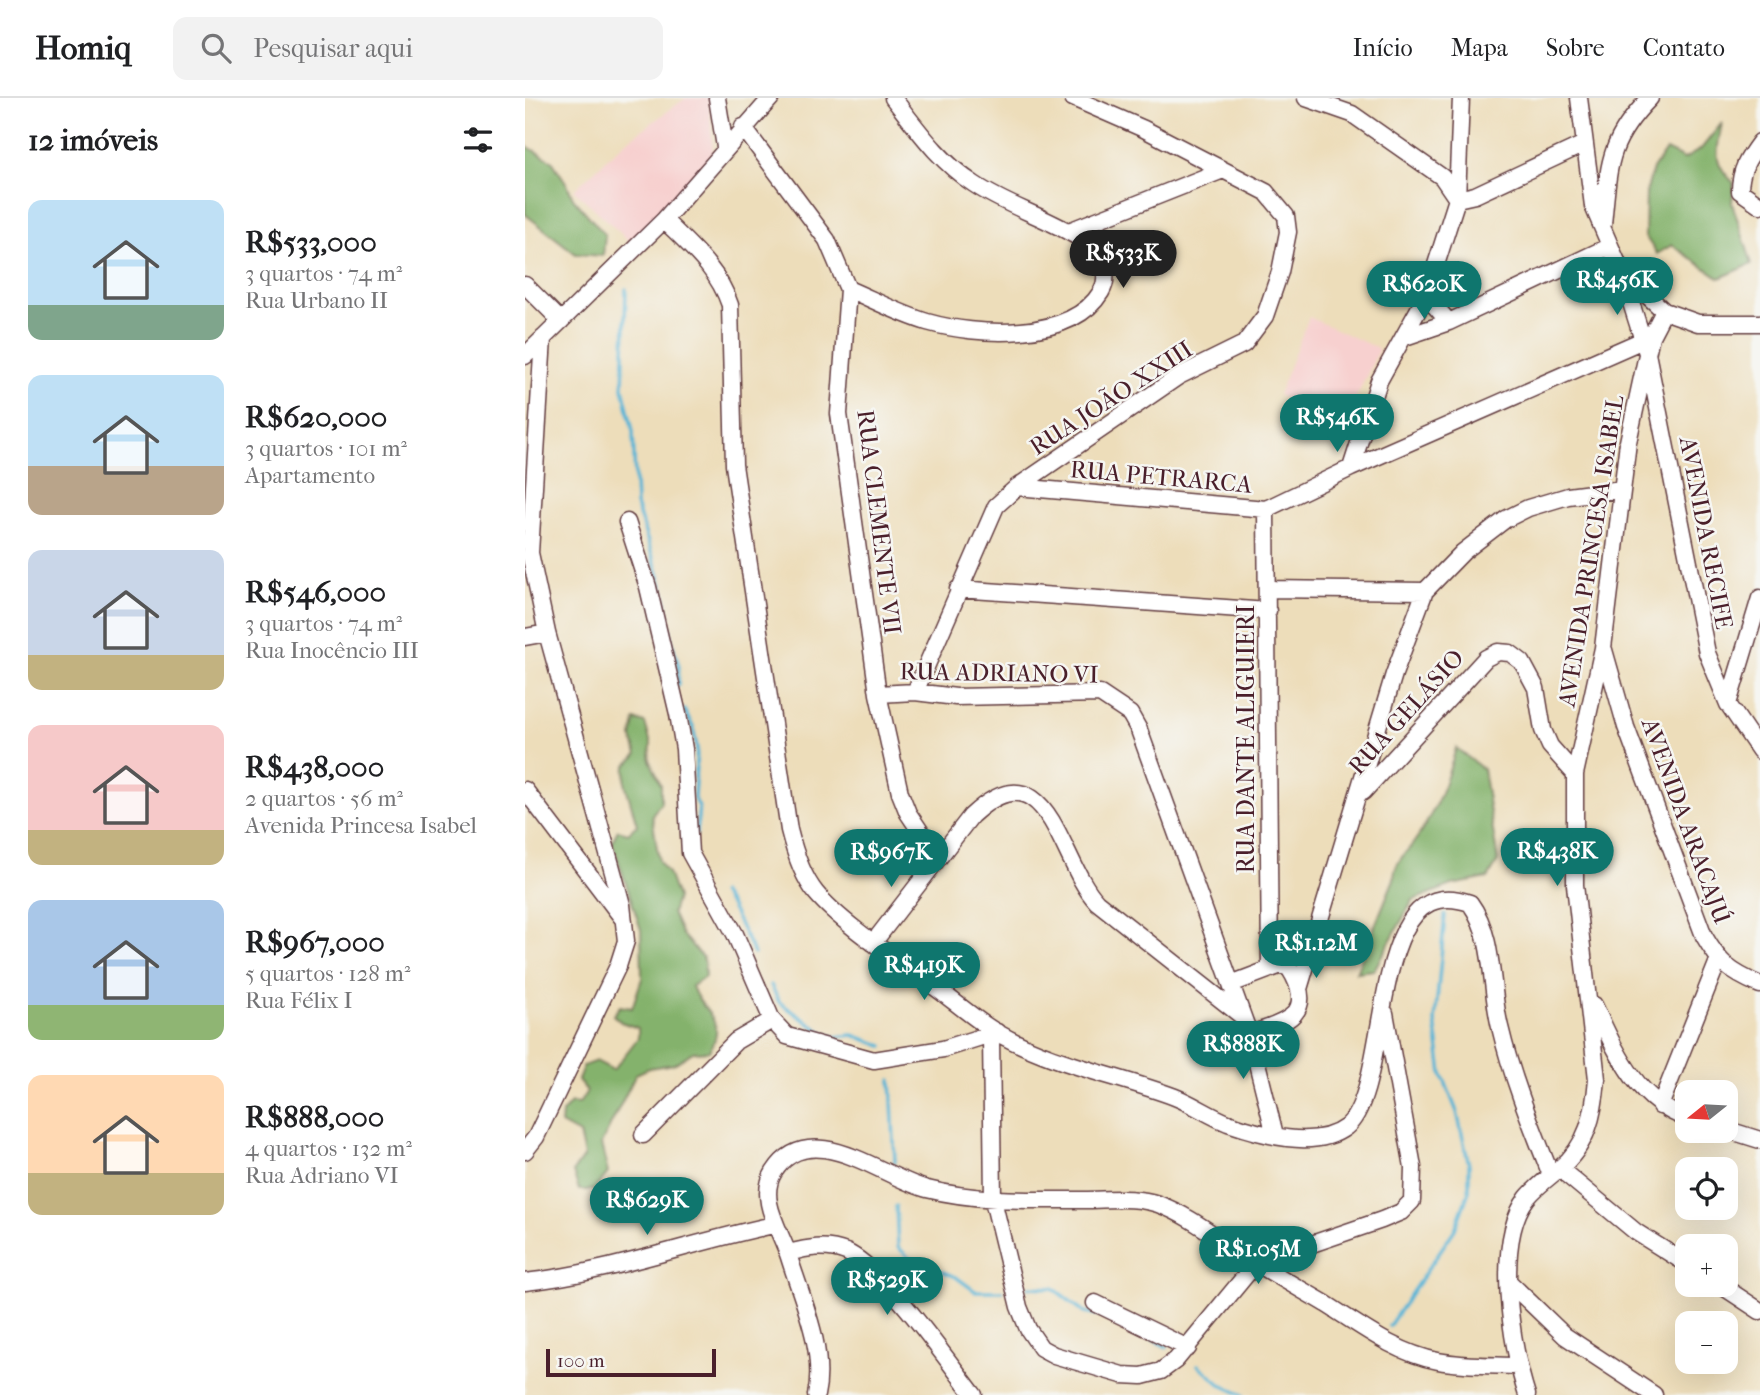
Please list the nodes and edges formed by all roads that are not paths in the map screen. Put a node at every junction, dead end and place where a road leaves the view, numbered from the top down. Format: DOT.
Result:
graph roads {
  1 [pos="717,98"];
  2 [pos="771,98"];
  3 [pos="893,98"];
  4 [pos="1073,98"];
  5 [pos="1306,98"];
  6 [pos="1340,98"];
  7 [pos="1461,98"];
  8 [pos="1579,98"];
  9 [pos="1650,98"];
  10 [pos="1352,106"];
  11 [pos="743,127"];
  12 [pos="1760,142"];
  13 [pos="1584,144"];
  14 [pos="725,147"];
  15 [pos="1223,170"];
  16 [pos="1457,198"];
  17 [pos="1760,205"];
  18 [pos="664,220"];
  19 [pos="1602,230"];
  20 [pos="1069,231"];
  21 [pos="1610,246"];
  22 [pos="1626,275"];
  23 [pos="525,285"];
  24 [pos="848,289"];
  25 [pos="1426,296"];
  26 [pos="1664,311"];
  27 [pos="561,321"];
  28 [pos="1449,322"];
  29 [pos="1760,323"];
  30 [pos="1405,337"];
  31 [pos="543,338"];
  32 [pos="1647,343"];
  33 [pos="525,356"];
  34 [pos="1351,468"];
  35 [pos="1017,487"];
  36 [pos="1622,489"];
  37 [pos="1266,509"];
  38 [pos="627,522"];
  39 [pos="958,589"];
  40 [pos="1268,589"];
  41 [pos="1426,591"];
  42 [pos="1760,598"];
  43 [pos="1268,611"];
  44 [pos="547,633"];
  45 [pos="525,637"];
  46 [pos="1604,648"];
  47 [pos="915,692"];
  48 [pos="878,694"];
  49 [pos="1728,704"];
  50 [pos="1760,751"];
  51 [pos="1575,774"];
  52 [pos="525,790"];
  53 [pos="1359,796"];
  54 [pos="938,858"];
  55 [pos="626,923"];
  56 [pos="873,943"];
  57 [pos="1719,961"];
  58 [pos="1269,969"];
  59 [pos="1231,984"];
  60 [pos="1760,985"];
  61 [pos="1299,989"];
  62 [pos="1588,993"];
  63 [pos="1384,1007"];
  64 [pos="1243,1017"];
  65 [pos="772,1020"];
  66 [pos="994,1034"];
  67 [pos="1249,1034"];
  68 [pos="1660,1106"];
  69 [pos="1675,1113"];
  70 [pos="1738,1132"];
  71 [pos="643,1135"];
  72 [pos="1275,1135"];
  73 [pos="1759,1137"];
  74 [pos="525,1151"];
  75 [pos="1555,1172"];
  76 [pos="993,1200"];
  77 [pos="774,1225"];
  78 [pos="788,1253"];
  79 [pos="1675,1256"];
  80 [pos="1257,1264"];
  81 [pos="525,1282"];
  82 [pos="1509,1282"];
  83 [pos="1738,1297"];
  84 [pos="1095,1303"];
  85 [pos="1760,1311"];
  86 [pos="1188,1348"];
  87 [pos="1517,1366"];
  88 [pos="816,1395"];
  89 [pos="974,1395"];
  90 [pos="1527,1395"];
  91 [pos="1654,1395"];
  1 -- 14 [label="street"];
  2 -- 11 [label="street"];
  3 -- 20 [label="street"];
  4 -- 15 [label="street, RUA JOÃO XXIII"];
  5 -- 10 [label="street"];
  6 -- 10 [label="street"];
  7 -- 16 [label="street"];
  8 -- 13 [label="street, AVENIDA PRINCESA ISABEL"];
  9 -- 19 [label="street"];
  10 -- 16 [label="street"];
  11 -- 14 [label="street"];
  11 -- 24 [label="street, RUA CLEMENTE VII"];
  12 -- 17 [label="street"];
  13 -- 16 [label="street"];
  13 -- 19 [label="street, AVENIDA PRINCESA ISABEL"];
  14 -- 18 [label="street"];
  15 -- 20 [label="street"];
  15 -- 35 [label="street, RUA JOÃO XXIII"];
  16 -- 25 [label="street"];
  18 -- 27 [label="street"];
  18 -- 56 [label="street"];
  19 -- 21 [label="street, AVENIDA PRINCESA ISABEL"];
  20 -- 24 [label="street"];
  21 -- 22 [label="street, AVENIDA PRINCESA ISABEL"];
  21 -- 28 [label="street"];
  22 -- 26 [label="street, AVENIDA PRINCESA ISABEL"];
  22 -- 32 [label="street, AVENIDA PRINCESA ISABEL"];
  23 -- 27 [label="street"];
  24 -- 48 [label="street, RUA CLEMENTE VII"];
  25 -- 28 [label="street"];
  25 -- 30 [label="street"];
  26 -- 29 [label="street"];
  26 -- 32 [label="street, AVENIDA PRINCESA ISABEL"];
  27 -- 31 [label="street"];
  28 -- 30 [label="street"];
  30 -- 34 [label="street"];
  31 -- 33 [label="street"];
  31 -- 44 [label="street"];
  32 -- 34 [label="street, RUA PETRARCA"];
  32 -- 36 [label="street, AVENIDA PRINCESA ISABEL"];
  32 -- 49 [label="street, AVENIDA RECIFE"];
  34 -- 37 [label="street, RUA PETRARCA"];
  35 -- 37 [label="street, RUA PETRARCA"];
  35 -- 39 [label="street, RUA JOÃO XXIII"];
  36 -- 41 [label="street"];
  36 -- 46 [label="street, AVENIDA PRINCESA ISABEL"];
  37 -- 40 [label="street, RUA DANTE ALIGUIERI"];
  38 -- 65 [label="street"];
  39 -- 43 [label="street"];
  39 -- 47 [label="street, RUA JOÃO XXIII"];
  40 -- 41 [label="street"];
  40 -- 43 [label="street, RUA DANTE ALIGUIERI"];
  41 -- 53 [label="street"];
  42 -- 49 [label="street"];
  43 -- 58 [label="street, RUA DANTE ALIGUIERI"];
  44 -- 45 [label="street"];
  44 -- 55 [label="street"];
  46 -- 51 [label="street, AVENIDA PRINCESA ISABEL"];
  46 -- 57 [label="street, AVENIDA ARACAJÚ"];
  47 -- 48 [label="street, RUA ADRIANO VI"];
  47 -- 59 [label="street, RUA ADRIANO VI"];
  48 -- 54 [label="street, RUA CLEMENTE VII"];
  49 -- 50 [label="street, AVENIDA RECIFE"];
  51 -- 53 [label="street, RUA GELÁSIO"];
  51 -- 62 [label="street, AVENIDA PRINCESA ISABEL"];
  52 -- 55 [label="street"];
  53 -- 61 [label="street"];
  54 -- 56 [label="street"];
  54 -- 64 [label="street"];
  55 -- 74 [label="street"];
  56 -- 66 [label="street"];
  57 -- 60 [label="street, AVENIDA ARACAJÚ"];
  57 -- 68 [label="street"];
  58 -- 59 [label="street"];
  58 -- 61 [label="street"];
  59 -- 64 [label="street, RUA ADRIANO VI"];
  61 -- 67 [label="street"];
  62 -- 68 [label="street"];
  62 -- 75 [label="street, AVENIDA PRINCESA ISABEL"];
  63 -- 72 [label="street"];
  63 -- 75 [label="street"];
  63 -- 80 [label="street"];
  64 -- 67 [label="street, RUA ADRIANO VI"];
  65 -- 66 [label="street"];
  65 -- 71 [label="street"];
  66 -- 72 [label="street"];
  66 -- 76 [label="street"];
  67 -- 72 [label="street, RUA ADRIANO VI"];
  68 -- 69 [label="street"];
  70 -- 73 [label="street"];
  75 -- 79 [label="street"];
  75 -- 82 [label="street, AVENIDA PRINCESA ISABEL"];
  76 -- 77 [label="street"];
  76 -- 80 [label="street"];
  76 -- 86 [label="street"];
  77 -- 78 [label="street"];
  77 -- 81 [label="street"];
  78 -- 88 [label="street"];
  78 -- 89 [label="street"];
  80 -- 86 [label="street"];
  80 -- 87 [label="street"];
  82 -- 87 [label="street, AVENIDA PRINCESA ISABEL"];
  82 -- 91 [label="street"];
  83 -- 85 [label="street"];
  84 -- 86 [label="street"];
  87 -- 90 [label="street, AVENIDA PRINCESA ISABEL"];
}
